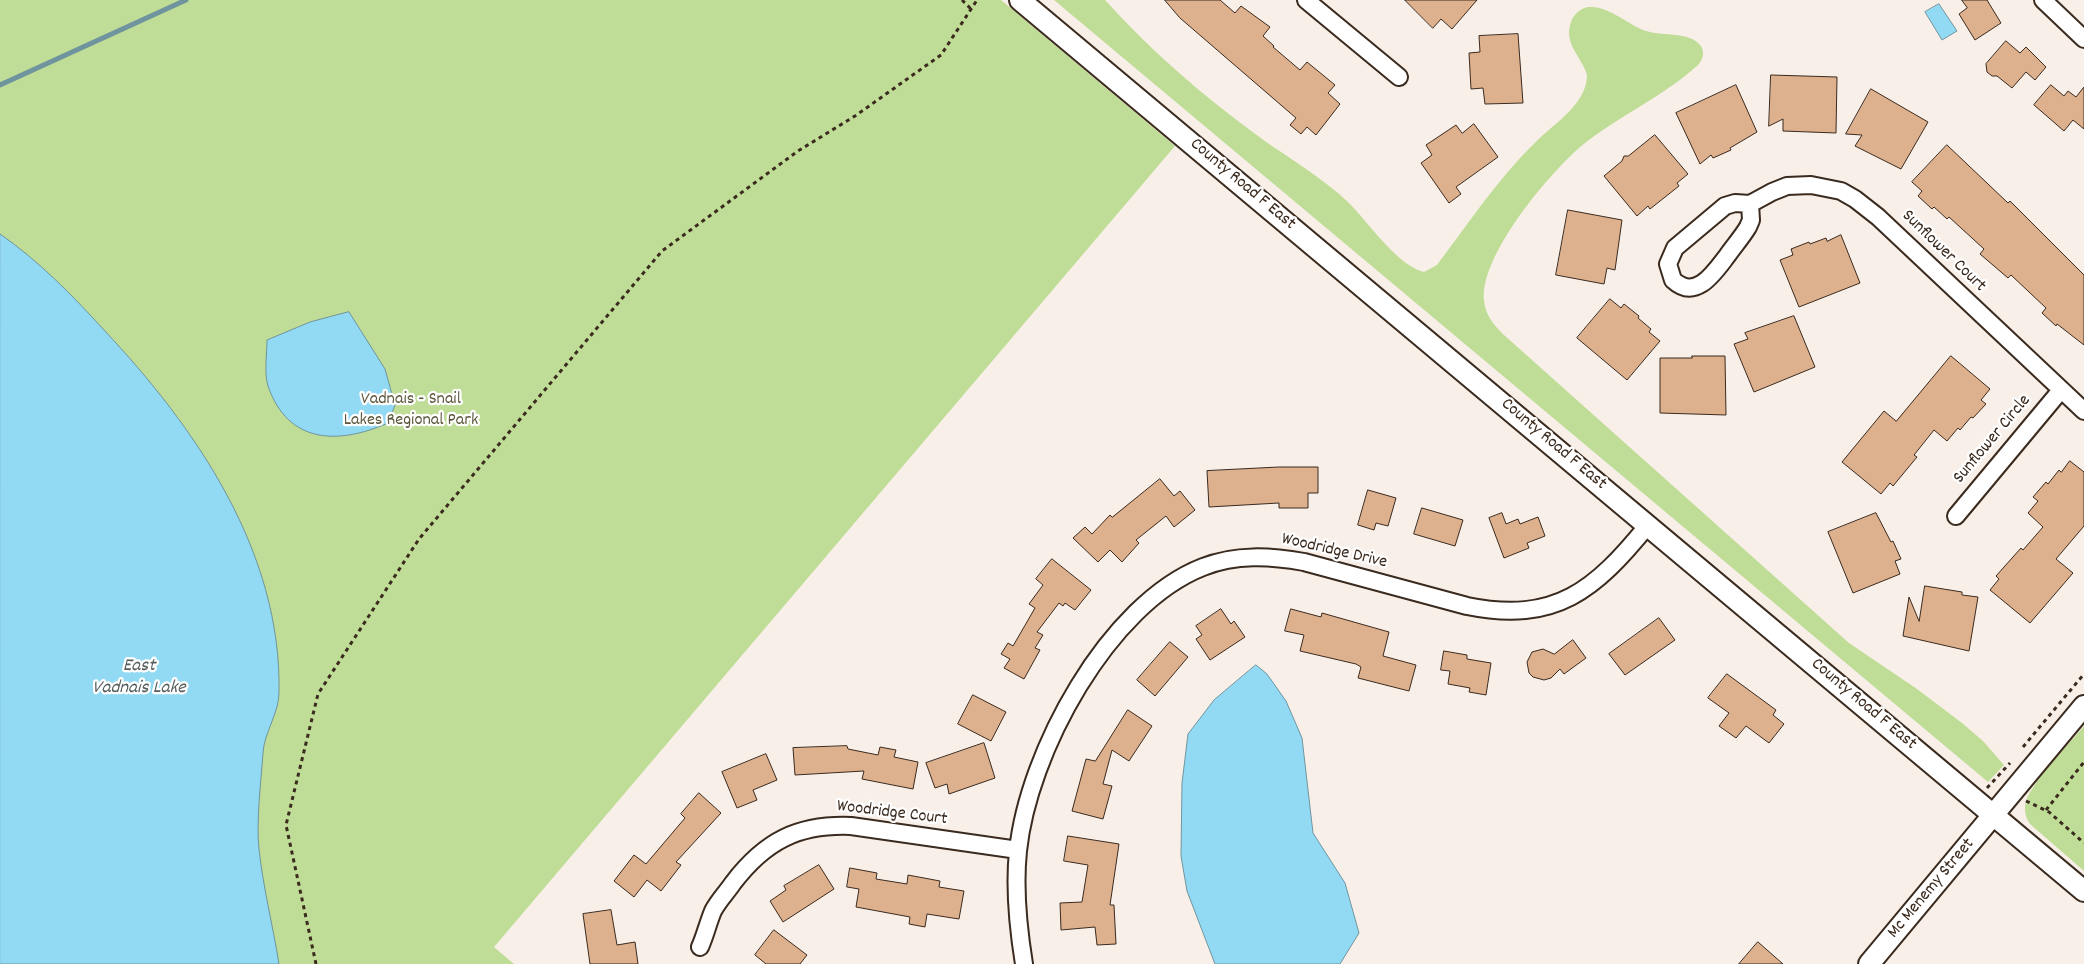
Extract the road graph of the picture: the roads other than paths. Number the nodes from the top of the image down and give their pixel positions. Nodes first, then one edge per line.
1 (1020, 0) edge
2 (1306, 0) edge
3 (2042, 0) edge
4 (2084, 39) edge
5 (1399, 77) dead end
6 (1750, 204) junction
7 (2061, 390) junction
8 (2084, 411) edge
9 (1956, 516) dead end
10 (1648, 524) junction
11 (2084, 706) edge
12 (1994, 814) junction
13 (1018, 850) junction
14 (2084, 891) edge
15 (700, 948) dead end
16 (1024, 964) edge
17 (1869, 964) edge

1 - 10 street, County Road F East
2 - 5 street
3 - 4 street
6 - 6 street, Sunflower Court
6 - 7 street, Sunflower Court
7 - 8 street, Sunflower Court
7 - 9 street, Sunflower Circle
10 - 12 street, County Road F East
10 - 13 street, Woodridge Drive
11 - 12 street, Mc Menemy Street
12 - 14 street, County Road F East
12 - 17 street, Mc Menemy Street
13 - 15 street, Woodridge Court
13 - 16 street, Woodridge Drive

